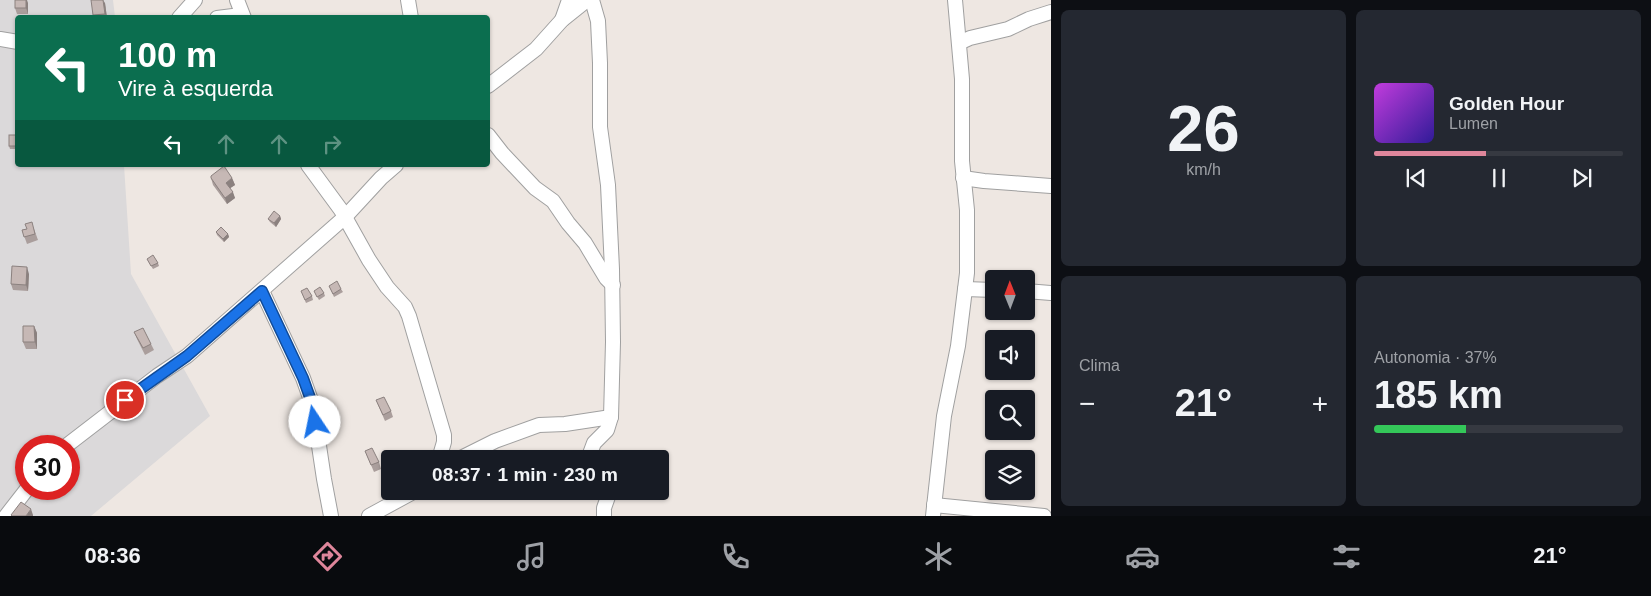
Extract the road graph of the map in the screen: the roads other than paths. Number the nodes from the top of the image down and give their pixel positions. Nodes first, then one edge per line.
1 (195, 0) edge
2 (237, 0) edge
3 (408, 0) edge
4 (568, 0) edge
5 (588, 0) edge
6 (592, 0) edge
7 (956, 0) edge
8 (1051, 12) edge
9 (182, 15) edge
10 (243, 15) edge
11 (411, 15) edge
12 (562, 20) junction
13 (0, 39) edge
14 (15, 42) edge
15 (959, 43) junction
16 (490, 84) edge
17 (490, 138) edge
18 (309, 167) edge
19 (394, 167) edge
20 (964, 178) junction
21 (1051, 186) edge
22 (345, 217) junction
23 (613, 285) junction
24 (965, 289) junction
25 (985, 290) edge
26 (262, 291) junction
27 (1035, 292) edge
28 (1051, 293) edge
29 (611, 417) junction
30 (80, 435) edge
31 (442, 450) edge
32 (478, 450) edge
33 (591, 450) edge
34 (18, 500) edge
35 (398, 500) edge
36 (607, 500) edge
37 (934, 510) edge
38 (6, 516) edge
39 (331, 516) edge
40 (369, 516) edge
41 (604, 516) edge
42 (1044, 516) edge

1 - 9 street
2 - 10 street
3 - 11 street
4 - 12 street
5 - 12 street
6 - 23 street
7 - 15 street
8 - 15 street
12 - 16 street
13 - 14 street
15 - 20 street
17 - 23 street
18 - 22 street
19 - 22 street
20 - 21 street
20 - 24 street
22 - 26 street
22 - 31 street
23 - 29 street
24 - 25 street
24 - 37 street
26 - 30 street
26 - 39 street
27 - 28 street
29 - 32 street
29 - 33 street
34 - 38 street
35 - 40 street
36 - 41 street
37 - 42 street

